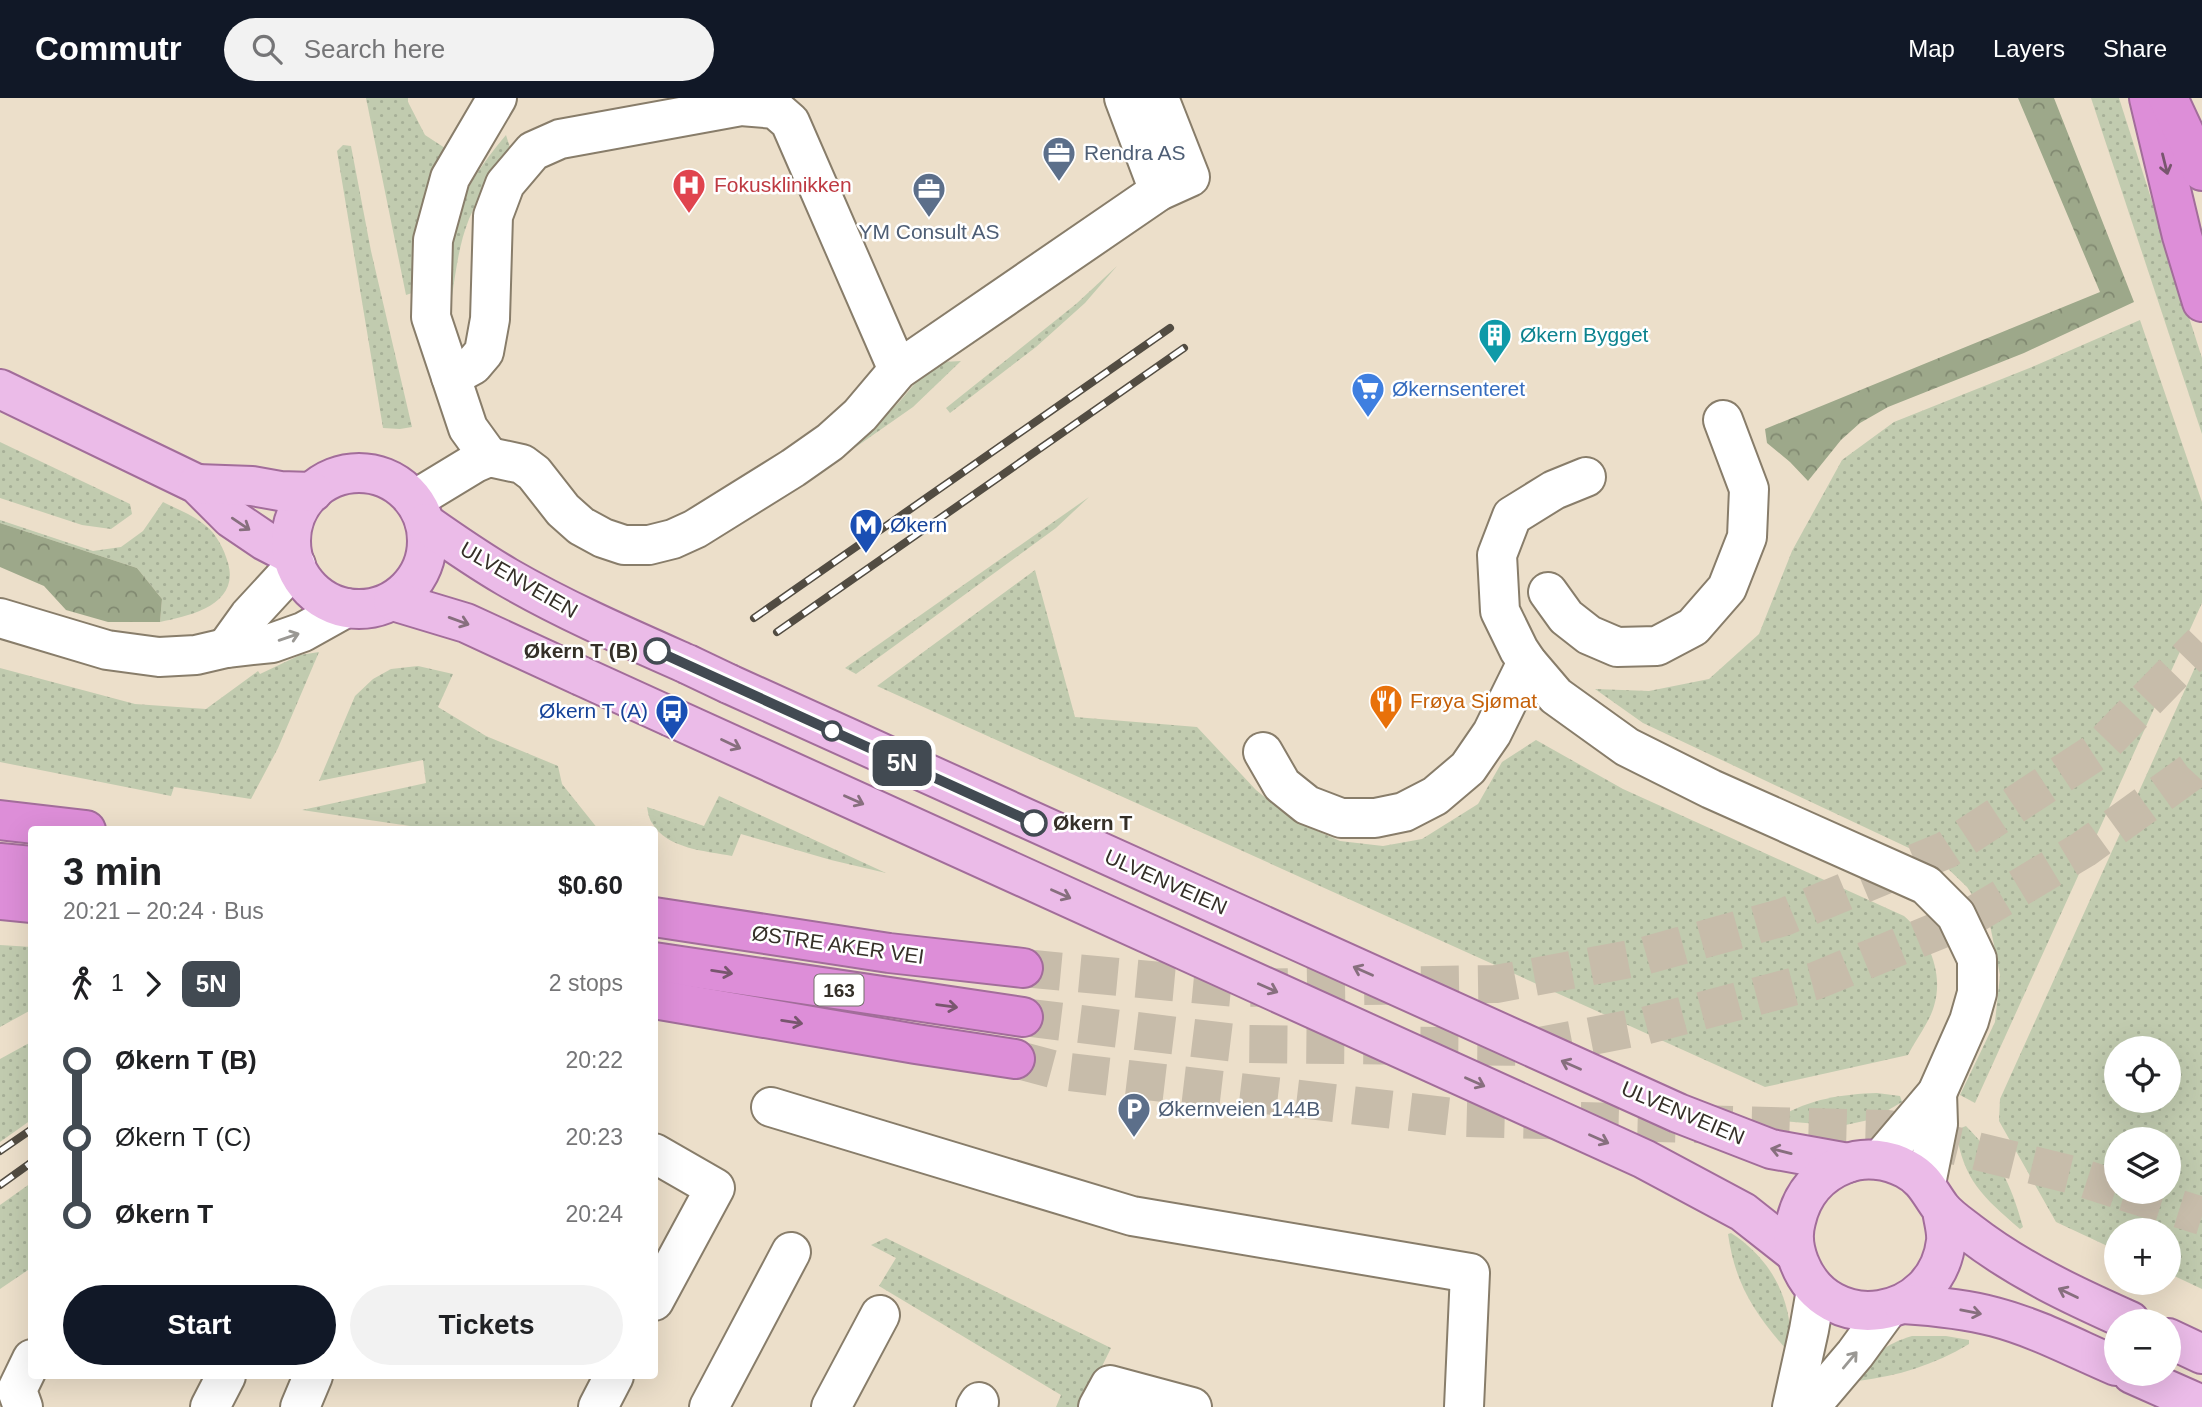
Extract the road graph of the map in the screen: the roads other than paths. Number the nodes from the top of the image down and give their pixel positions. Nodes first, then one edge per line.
1 (497, 98) edge
2 (1124, 98) edge
3 (1159, 98) edge
4 (2149, 98) edge
5 (2168, 98) edge
6 (2202, 171) edge
7 (1159, 191) junction
8 (2202, 302) edge
9 (898, 370) junction
10 (451, 377) junction
11 (0, 389) edge
12 (1723, 420) dead end
13 (489, 457) junction
14 (1586, 477) dead end
15 (197, 484) junction
16 (313, 492) junction
17 (419, 512) junction
18 (294, 560) junction
19 (1548, 592) dead end
20 (393, 601) junction
21 (346, 608) junction
22 (0, 618) edge
23 (226, 648) junction
24 (1527, 662) junction
25 (1263, 752) dead end
26 (0, 795) edge
27 (0, 820) edge
28 (58, 826) edge
29 (72, 826) edge
30 (0, 863) edge
31 (28, 866) edge
32 (658, 918) edge
33 (658, 963) edge
34 (1023, 968) tunnel mouth
35 (658, 1000) edge
36 (1023, 1017) tunnel mouth
37 (1015, 1059) tunnel mouth
38 (1937, 1093) junction
39 (771, 1107) dead end
40 (658, 1155) edge
41 (1864, 1161) junction
42 (1934, 1197) junction
43 (791, 1252) dead end
44 (1795, 1253) junction
45 (1815, 1290) junction
46 (658, 1294) edge
47 (1895, 1307) junction
48 (2105, 1309) edge
49 (880, 1315) dead end
50 (2181, 1344) edge
51 (2202, 1354) edge
52 (2104, 1361) edge
53 (28, 1367) edge
54 (224, 1379) edge
55 (312, 1379) edge
56 (612, 1379) edge
57 (2159, 1386) edge
58 (2202, 1405) edge
59 (23, 1407) edge
60 (210, 1407) edge
61 (300, 1407) edge
62 (598, 1407) edge
63 (709, 1407) edge
64 (831, 1407) edge
65 (1098, 1407) edge
66 (1192, 1407) edge
67 (1464, 1407) edge
68 (1792, 1407) edge
69 (1810, 1407) edge

1 - 10 street
2 - 7 street
3 - 7 street
4 -> 8 highway
5 - 6 highway
7 - 9 street
9 - 10 street
9 - 13 street
10 - 13 street
11 - 15 main road
12 - 19 street
13 - 17 street
14 - 24 street
15 - 16 main road
15 -> 18 main road
16 - 17 main road, ULVENVEIEN
16 - 18 main road
17 - 20 main road, ULVENVEIEN
41 -> 17 main road, ULVENVEIEN, bridge
18 - 21 main road
18 - 23 street
20 - 21 main road
20 -> 44 main road, bridge
23 -> 21 street
22 - 23 street
24 - 25 street
24 - 38 street
26 - 29 highway
27 - 28 highway
30 - 31 highway
32 - 34 highway, ØSTRE AKER VEI / 163
33 -> 36 highway, ØSTRE AKER VEI / 163
35 -> 37 highway, 163
38 - 41 street
38 - 42 street
39 - 67 street
40 - 46 street
41 - 42 main road, ULVENVEIEN
41 - 44 main road
42 - 47 main road
48 -> 42 main road, ULVENVEIEN
43 - 63 street
44 - 45 main road
45 - 47 main road
45 - 68 street
47 -> 52 main road
69 -> 47 street
49 - 64 street
50 - 51 main road
53 - 59 street
54 - 60 street
55 - 61 street
56 - 62 street
57 - 58 main road
65 - 66 street

